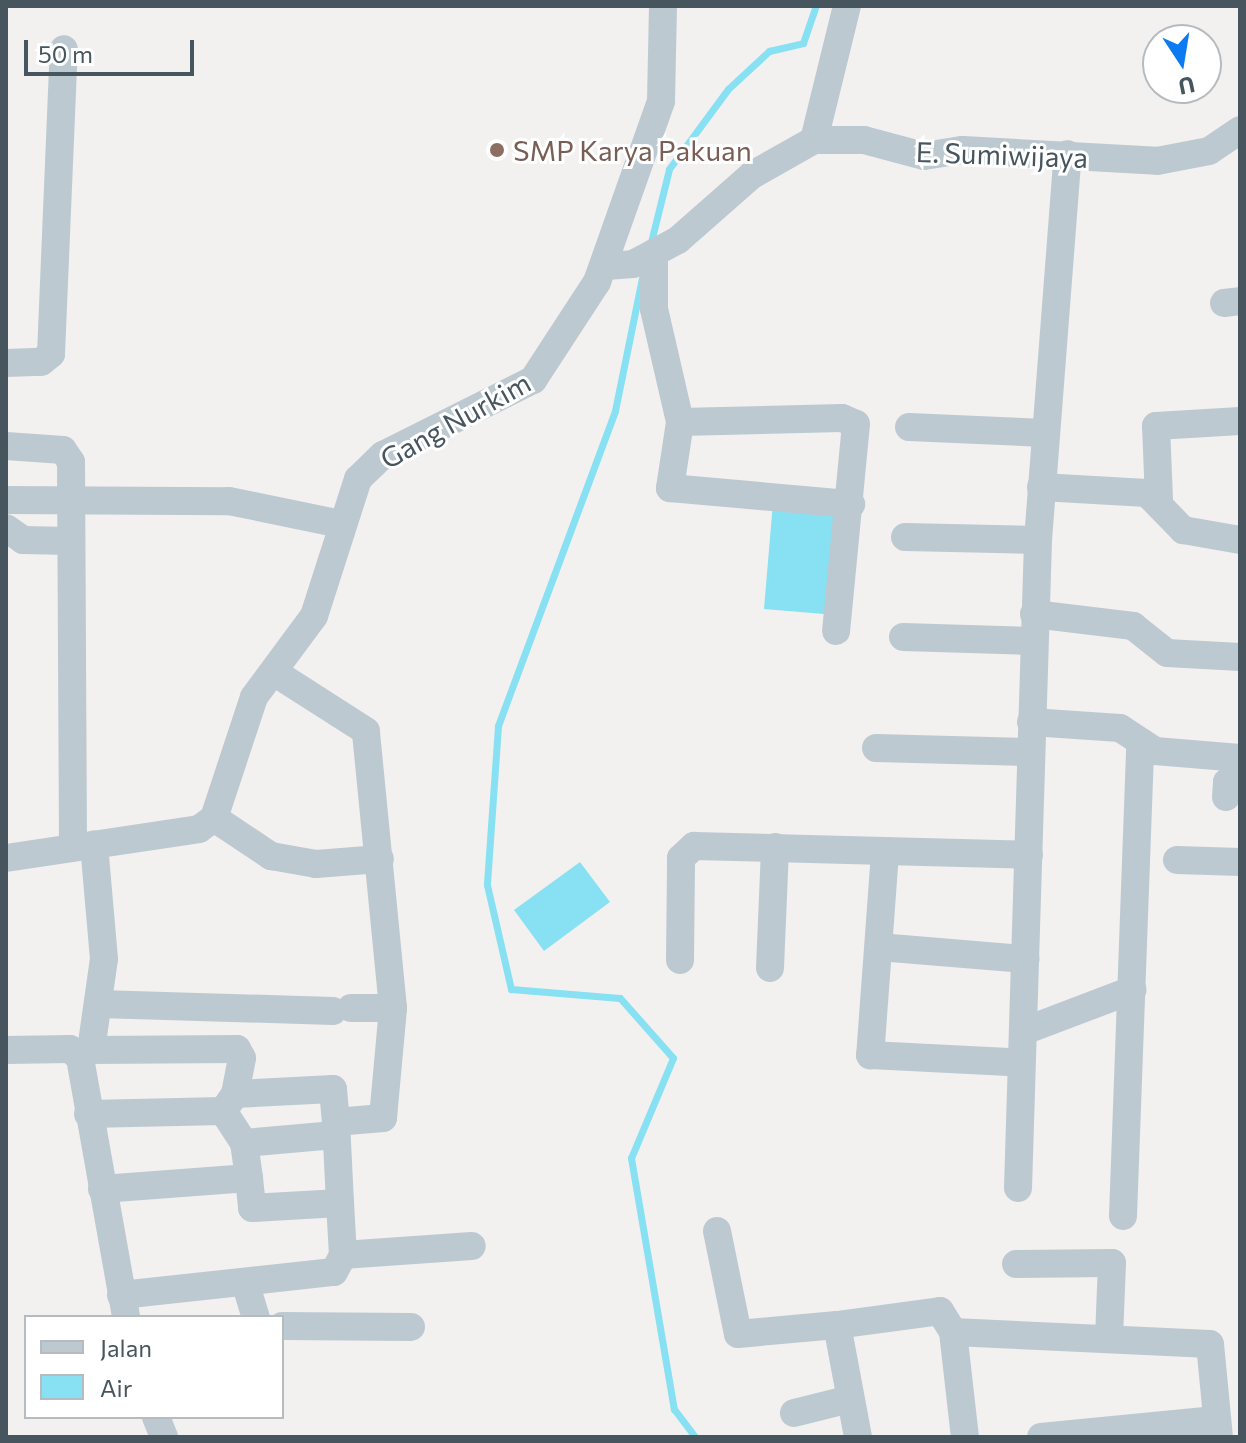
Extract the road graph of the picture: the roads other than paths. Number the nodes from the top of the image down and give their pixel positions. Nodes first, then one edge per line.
1 (663, 6) edge
2 (847, 6) edge
3 (64, 49) dead end
4 (1240, 130) edge
5 (814, 140) junction
6 (1068, 154) junction
7 (636, 259) junction
8 (6, 363) edge
9 (1240, 421) edge
10 (680, 422) junction
11 (909, 427) dead end
12 (1045, 433) junction
13 (6, 446) edge
14 (1041, 487) junction
15 (6, 500) edge
16 (1159, 500) junction
17 (69, 504) junction
18 (851, 504) junction
19 (341, 524) junction
20 (6, 528) edge
21 (905, 537) dead end
22 (1038, 540) junction
23 (1240, 540) edge
24 (70, 541) junction
25 (1034, 627) junction
26 (836, 631) dead end
27 (903, 637) dead end
28 (1240, 657) edge
29 (277, 674) junction
30 (1031, 722) junction
31 (1140, 742) junction
32 (876, 748) dead end
33 (1030, 752) junction
34 (1240, 758) edge
35 (214, 818) junction
36 (84, 845) junction
37 (775, 847) junction
38 (885, 853) junction
39 (1029, 855) junction
40 (6, 858) edge
41 (380, 859) junction
42 (1177, 860) dead end
43 (1240, 862) edge
44 (879, 947) junction
45 (1026, 959) junction
46 (680, 960) dead end
47 (770, 968) dead end
48 (1132, 990) junction
49 (99, 1004) junction
50 (393, 1008) junction
51 (1024, 1031) junction
52 (6, 1050) edge
53 (85, 1054) junction
54 (1009, 1062) dead end
55 (229, 1102) junction
56 (88, 1114) junction
57 (336, 1129) junction
58 (244, 1143) junction
59 (249, 1178) junction
60 (1018, 1188) dead end
61 (102, 1189) junction
62 (340, 1203) junction
63 (1123, 1216) dead end
64 (717, 1231) dead end
65 (472, 1246) dead end
66 (343, 1255) junction
67 (1016, 1264) dead end
68 (245, 1282) junction
69 (123, 1306) edge
70 (255, 1315) edge
71 (837, 1325) junction
72 (284, 1326) edge
73 (411, 1327) dead end
74 (953, 1332) junction
75 (1109, 1338) junction
76 (850, 1399) junction
77 (794, 1413) dead end
78 (1217, 1429) edge
79 (858, 1437) edge
80 (965, 1437) edge
81 (1041, 1437) edge

1 - 7 street
2 - 5 street
3 - 8 street
4 - 6 street, E. Sumiwijaya
5 - 6 street, E. Sumiwijaya
5 - 7 street, E. Sumiwijaya
6 - 12 street
7 - 10 street
7 - 19 street, Gang Nurkim
9 - 16 street
10 - 18 street
10 - 18 street
11 - 12 street
12 - 14 street
13 - 17 street
14 - 16 street
14 - 22 street
15 - 17 street
16 - 23 street
17 - 19 street
17 - 24 street
18 - 26 street
19 - 29 street, Gang Nurkim
20 - 24 street
21 - 22 street
22 - 25 street
24 - 36 street
25 - 27 street
25 - 28 street
25 - 30 street
29 - 35 street, Gang Nurkim
29 - 41 street
30 - 31 street
30 - 33 street
31 - 34 street
31 - 48 street
32 - 33 street
33 - 39 street
35 - 36 street
35 - 41 street
36 - 40 street
36 - 49 street
37 - 38 street
37 - 46 street
37 - 47 street
38 - 39 street
38 - 44 street
39 - 45 street
41 - 50 street
42 - 43 street
44 - 45 street
44 - 54 street
45 - 51 street
48 - 51 street
48 - 63 street
49 - 50 street
49 - 53 street
50 - 57 street
51 - 60 street
52 - 53 street
53 - 55 street
53 - 56 street
55 - 56 street
55 - 57 street
55 - 58 street
56 - 61 street
57 - 58 street
57 - 62 street
58 - 59 street
59 - 61 street
59 - 62 street
61 - 69 street
62 - 66 street
64 - 71 street
65 - 66 street
66 - 68 street
67 - 75 street
68 - 69 street
68 - 70 street
71 - 74 street
71 - 76 street
72 - 73 street
74 - 75 street
74 - 80 street
75 - 78 street
76 - 77 street
76 - 79 street
78 - 81 street

